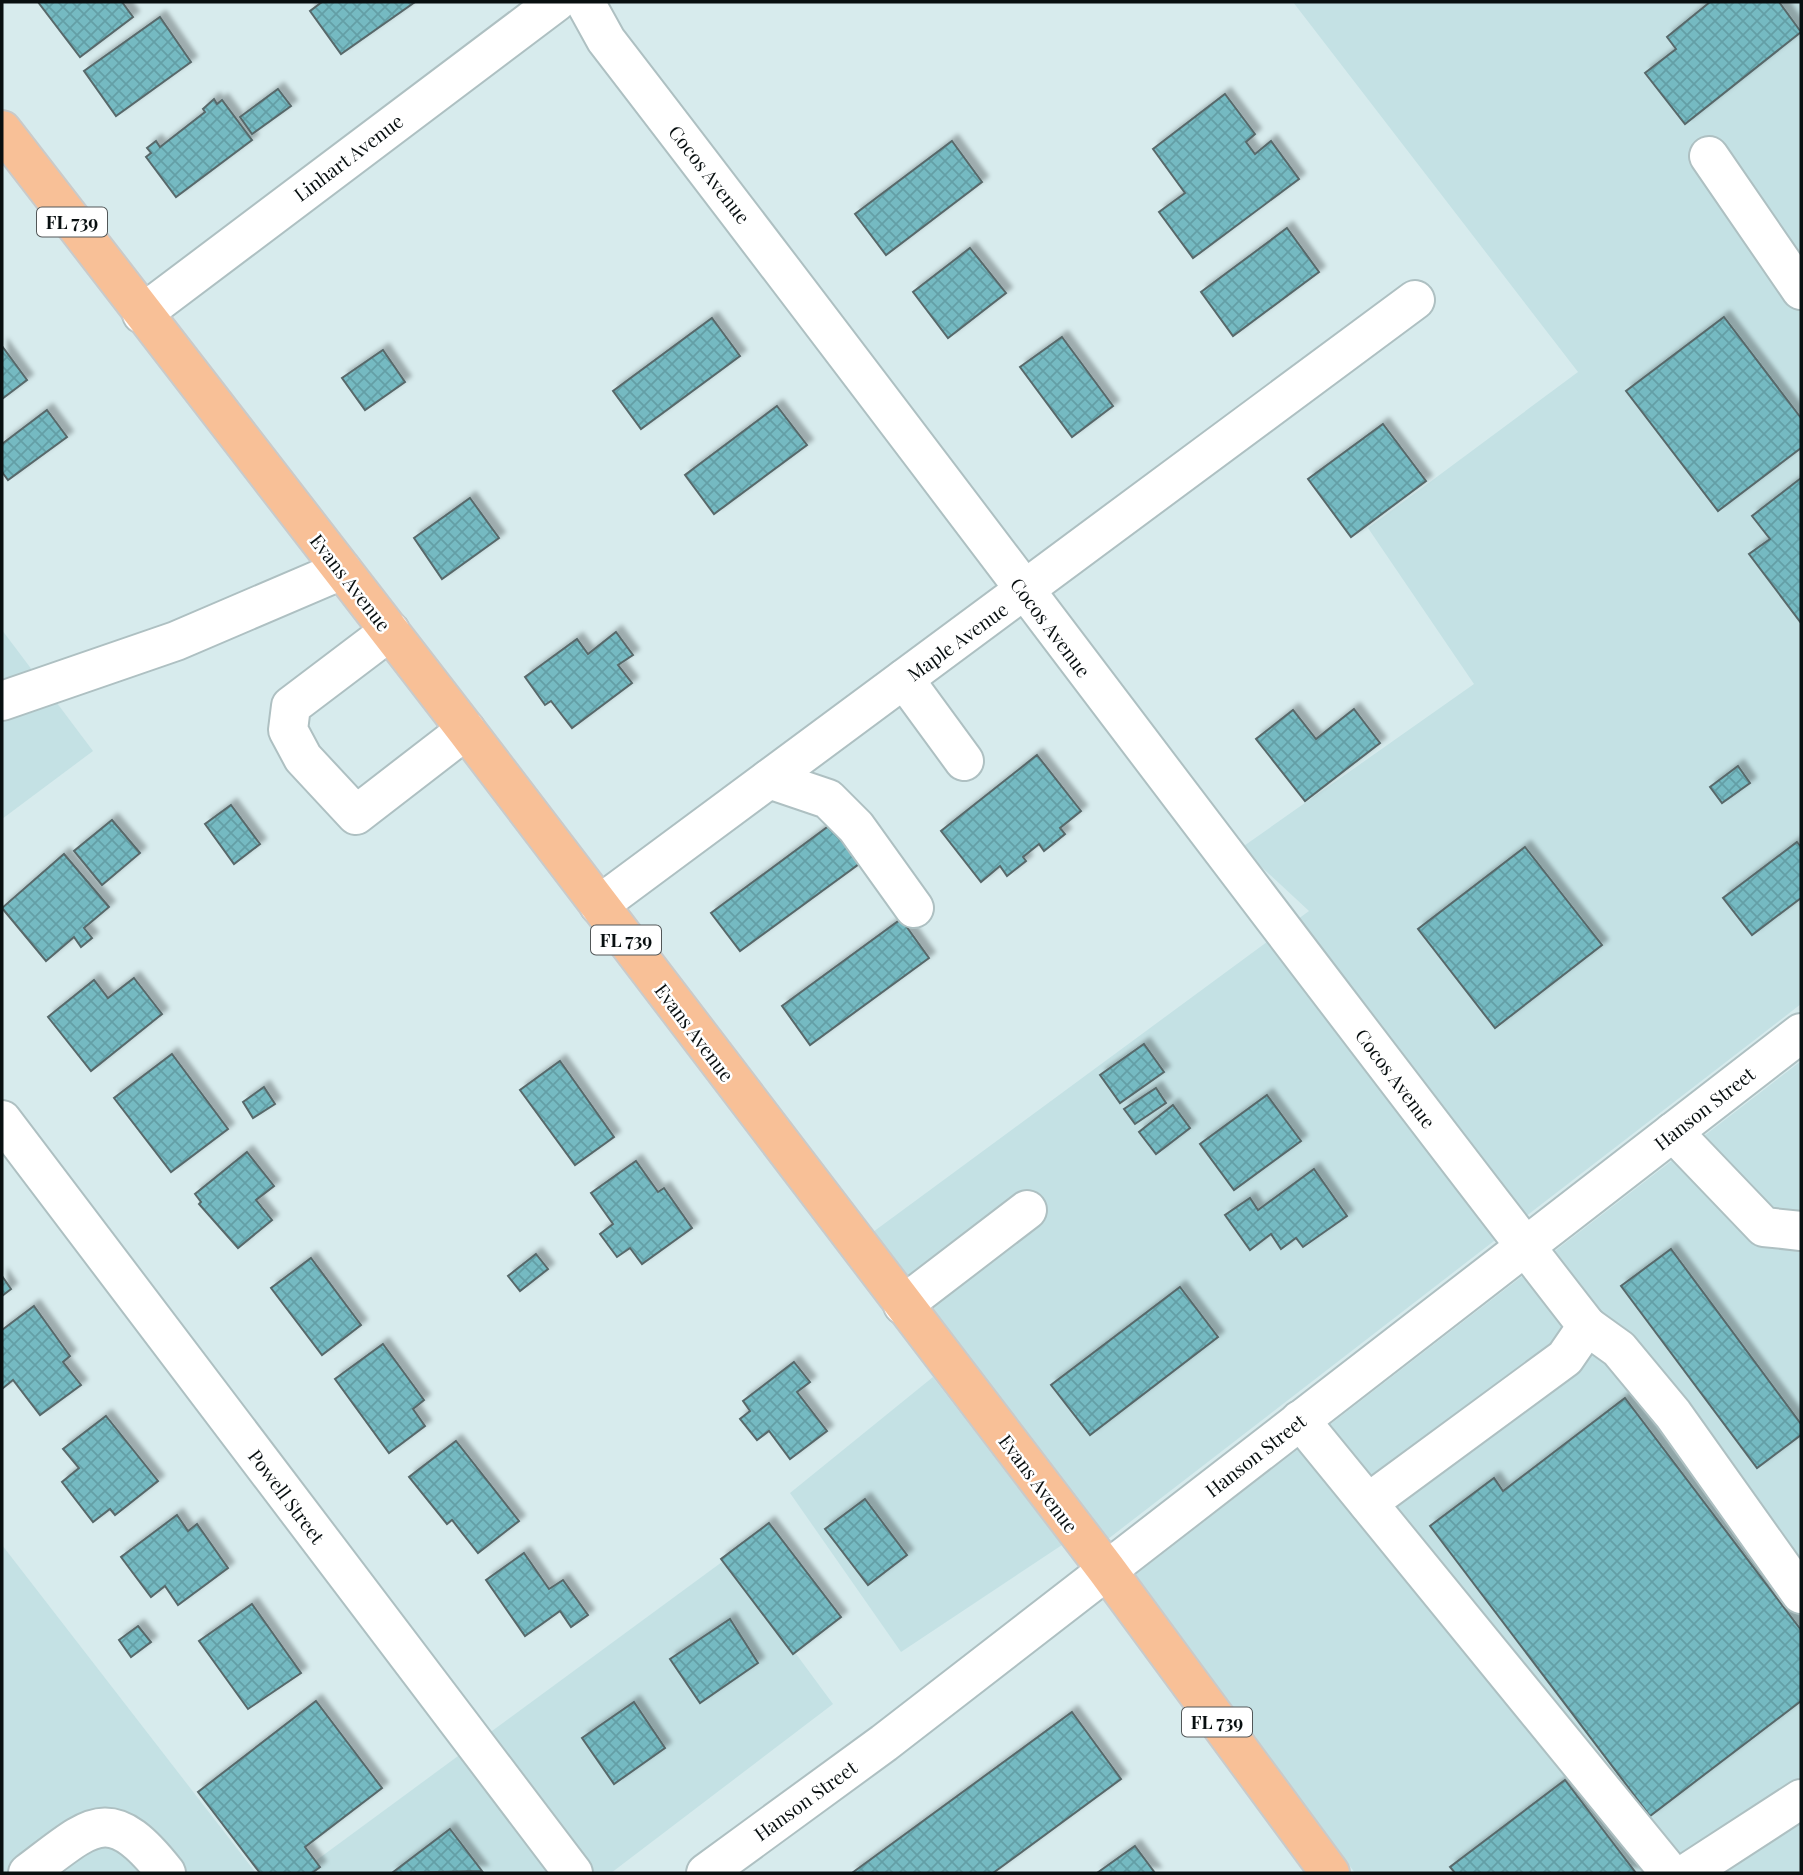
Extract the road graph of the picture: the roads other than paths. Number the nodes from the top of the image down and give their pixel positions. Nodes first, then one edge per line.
1 (556, 2) edge
2 (585, 2) edge
3 (2, 130) edge
4 (1709, 156) dead end
5 (1801, 290) edge
6 (1415, 300) dead end
7 (142, 314) junction
8 (342, 570) junction
9 (1024, 592) junction
10 (390, 631) junction
11 (904, 679) junction
12 (2, 701) edge
13 (466, 730) junction
14 (964, 761) dead end
15 (769, 779) junction
16 (599, 905) junction
17 (914, 908) dead end
18 (1801, 1033) edge
19 (2, 1120) edge
20 (1674, 1132) junction
21 (1027, 1210) dead end
22 (1801, 1231) edge
23 (1525, 1248) junction
24 (904, 1305) junction
25 (1587, 1326) junction
26 (1300, 1420) junction
27 (1368, 1503) junction
28 (1105, 1569) junction
29 (1801, 1594) edge
30 (1801, 1799) edge
31 (28, 1873) edge
32 (166, 1873) edge
33 (573, 1873) edge
34 (706, 1873) edge
35 (1330, 1873) edge
36 (1670, 1873) edge
37 (1687, 1873) edge

1 - 7 street, Linhart Avenue
2 - 9 street, Cocos Avenue
3 - 7 main road, Evans Avenue / FL 739
4 - 5 street
6 - 9 street, Maple Avenue
7 - 8 main road, Evans Avenue / FL 739
8 - 10 main road, Evans Avenue / FL 739
8 - 12 street
9 - 11 street, Maple Avenue
9 - 23 street, Cocos Avenue
10 - 13 main road, Evans Avenue / FL 739
10 - 13 street
11 - 14 street
11 - 15 street, Maple Avenue
13 - 16 main road, Evans Avenue / FL 739
15 - 16 street, Maple Avenue
15 - 17 street
16 - 24 main road, Evans Avenue / FL 739
18 - 20 street, Hanson Street
19 - 33 street, Powell Street
20 - 22 street
20 - 23 street, Hanson Street
21 - 24 street
23 - 25 street, Cocos Avenue
23 - 26 street, Hanson Street
24 - 28 main road, Evans Avenue / FL 739
25 - 27 street
25 - 29 street, Cocos Avenue
26 - 27 street
26 - 28 street, Hanson Street
27 - 36 street
28 - 34 street, Hanson Street
28 - 35 main road, Evans Avenue / FL 739
30 - 37 street
31 - 32 street

